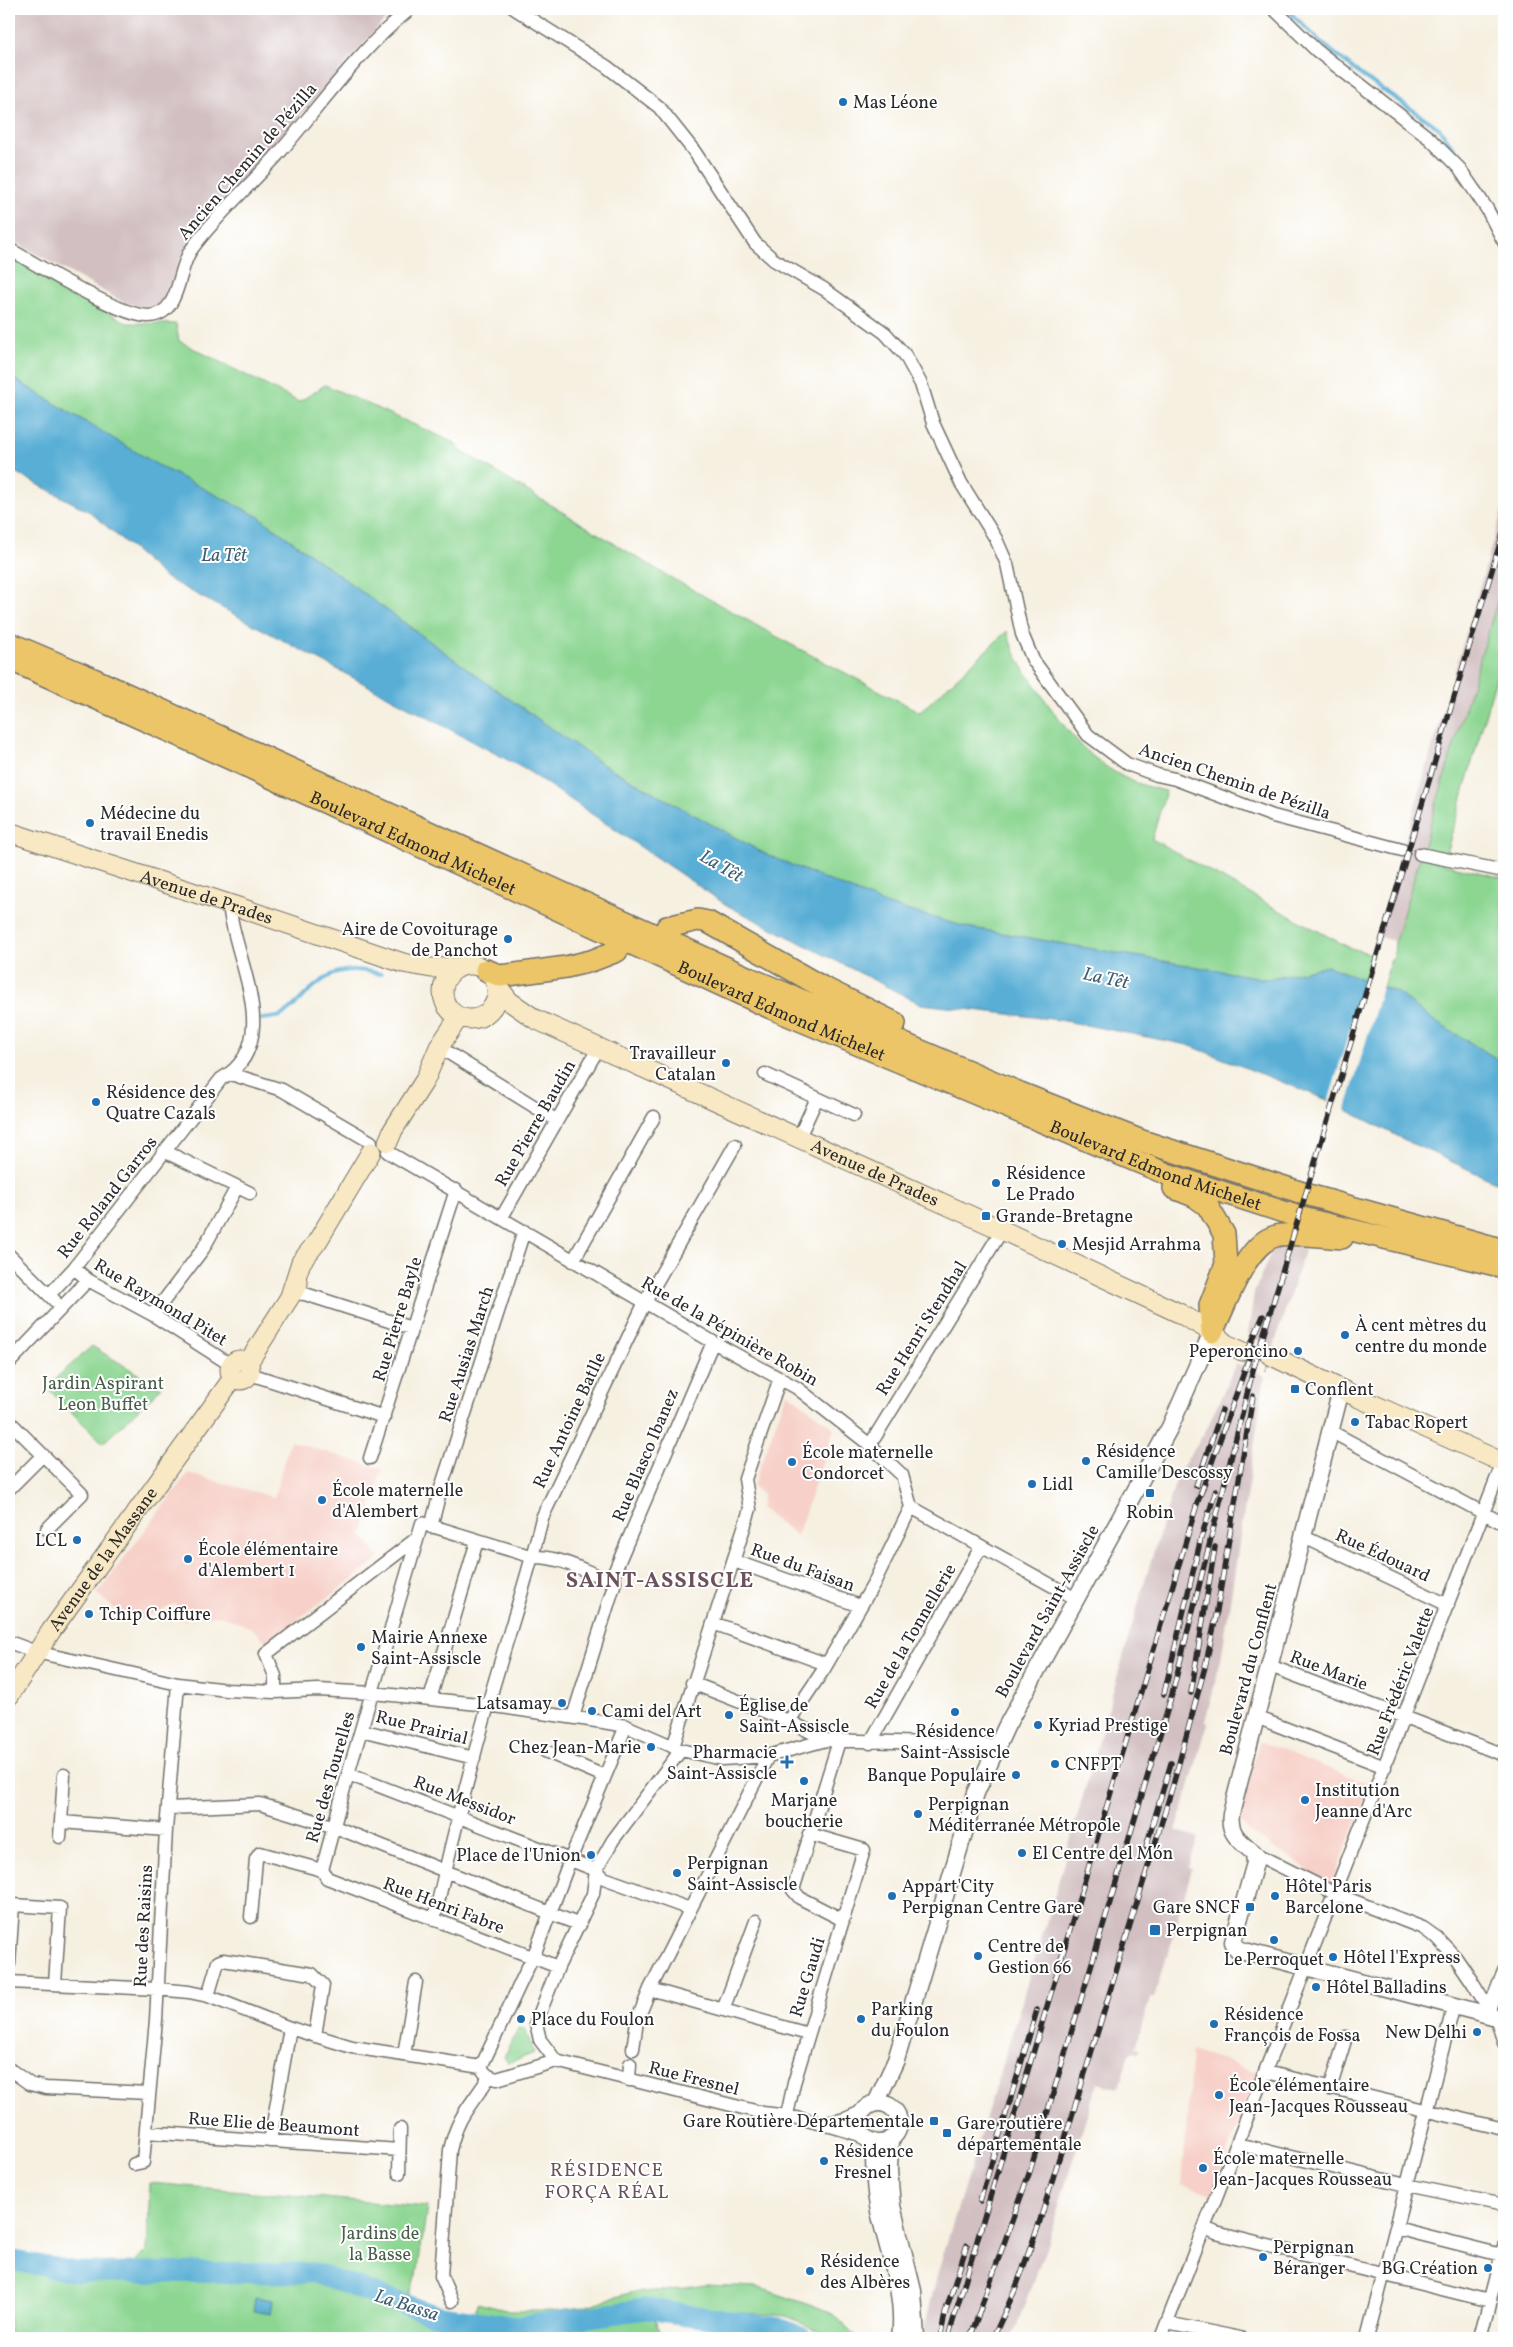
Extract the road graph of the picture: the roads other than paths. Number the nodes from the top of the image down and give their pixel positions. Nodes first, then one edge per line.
1 (410, 9) edge
2 (515, 9) edge
3 (1274, 9) edge
4 (1504, 242) edge
5 (9, 249) edge
6 (9, 637) edge
7 (9, 643) edge
8 (9, 659) edge
9 (9, 664) edge
10 (85, 684) junction
11 (9, 832) edge
12 (1402, 850) dead end
13 (1420, 854) dead end
14 (1504, 871) edge
15 (229, 904) junction
16 (667, 927) dead end
17 (616, 951) dead end
18 (403, 963) junction
19 (459, 967) junction
20 (491, 977) junction
21 (443, 990) junction
22 (771, 1008) junction
23 (870, 1012) junction
24 (487, 1013) junction
25 (459, 1017) junction
26 (535, 1019) junction
27 (851, 1020) junction
28 (439, 1047) junction
29 (599, 1047) junction
30 (231, 1074) junction
31 (766, 1074) dead end
32 (817, 1098) junction
33 (854, 1115) dead end
34 (654, 1118) dead end
35 (556, 1120) junction
36 (799, 1137) junction
37 (735, 1145) dead end
38 (380, 1147) junction
39 (164, 1151) junction
40 (1273, 1182) junction
41 (236, 1187) junction
42 (456, 1190) junction
43 (250, 1193) dead end
44 (502, 1217) junction
45 (1002, 1230) junction
46 (524, 1232) junction
47 (1400, 1242) junction
48 (1504, 1250) edge
49 (9, 1255) edge
50 (573, 1261) junction
51 (1504, 1267) edge
52 (74, 1268) junction
53 (88, 1280) junction
54 (291, 1293) junction
55 (49, 1296) junction
56 (645, 1302) junction
57 (63, 1308) junction
58 (153, 1315) junction
59 (411, 1328) junction
60 (1212, 1332) junction
61 (712, 1342) junction
62 (1244, 1347) tunnel mouth
63 (1270, 1360) tunnel mouth
64 (9, 1363) edge
65 (241, 1370) junction
66 (780, 1378) junction
67 (1340, 1393) junction
68 (384, 1417) junction
69 (9, 1422) edge
70 (1330, 1431) junction
71 (870, 1445) junction
72 (43, 1454) junction
73 (370, 1458) dead end
74 (1504, 1462) edge
75 (9, 1489) edge
76 (911, 1507) junction
77 (1484, 1512) junction
78 (1504, 1524) edge
79 (431, 1526) junction
80 (47, 1529) dead end
81 (1304, 1537) junction
82 (416, 1539) junction
83 (478, 1541) junction
84 (981, 1547) junction
85 (533, 1557) junction
86 (734, 1561) junction
87 (615, 1582) junction
88 (1076, 1599) junction
89 (1448, 1605) junction
90 (860, 1606) junction
91 (712, 1623) junction
92 (9, 1642) edge
93 (36, 1652) junction
94 (826, 1664) junction
95 (1270, 1666) junction
96 (692, 1683) junction
97 (178, 1684) junction
98 (275, 1692) junction
99 (373, 1693) junction
100 (9, 1696) edge
101 (430, 1699) junction
102 (488, 1705) junction
103 (573, 1717) junction
104 (1256, 1717) junction
105 (1402, 1718) junction
106 (789, 1720) junction
107 (626, 1726) junction
108 (361, 1730) junction
109 (832, 1740) junction
110 (870, 1742) junction
111 (997, 1745) junction
112 (677, 1748) junction
113 (545, 1751) dead end
114 (1504, 1755) edge
115 (768, 1756) junction
116 (474, 1758) junction
117 (1385, 1767) junction
118 (348, 1774) junction
119 (64, 1775) dead end
120 (604, 1776) junction
121 (170, 1808) junction
122 (459, 1816) junction
123 (61, 1822) junction
124 (335, 1827) junction
125 (166, 1830) junction
126 (809, 1834) junction
127 (60, 1837) dead end
128 (1254, 1853) junction
129 (570, 1860) junction
130 (322, 1870) junction
131 (445, 1870) junction
132 (596, 1870) junction
133 (1336, 1894) junction
134 (690, 1909) junction
135 (549, 1913) junction
136 (251, 1917) dead end
137 (434, 1920) junction
138 (843, 1920) junction
139 (756, 1921) dead end
140 (580, 1924) junction
141 (533, 1957) junction
142 (9, 1964) edge
143 (558, 1967) junction
144 (1306, 1967) junction
145 (1504, 1971) edge
146 (9, 1982) edge
147 (416, 1982) dead end
148 (55, 1984) junction
149 (650, 1988) junction
150 (157, 1989) junction
151 (208, 1996) junction
152 (1454, 2006) junction
153 (723, 2010) junction
154 (1495, 2015) edge
155 (290, 2028) junction
156 (808, 2034) junction
157 (315, 2036) junction
158 (1346, 2037) dead end
159 (1504, 2043) edge
160 (633, 2049) dead end
161 (404, 2055) junction
162 (556, 2060) junction
163 (630, 2064) dead end
164 (481, 2067) junction
165 (9, 2069) edge
166 (1266, 2072) junction
167 (489, 2077) junction
168 (629, 2080) junction
169 (1330, 2089) junction
170 (148, 2093) junction
171 (883, 2105) junction
172 (1425, 2110) junction
173 (861, 2112) junction
174 (787, 2115) junction
175 (824, 2124) junction
176 (400, 2129) dead end
177 (1504, 2129) edge
178 (146, 2132) junction
179 (868, 2139) junction
180 (890, 2140) junction
181 (270, 2141) junction
182 (1238, 2144) junction
183 (399, 2150) junction
184 (134, 2164) dead end
185 (398, 2173) dead end
186 (1406, 2185) junction
187 (1504, 2205) edge
188 (1205, 2228) junction
189 (1396, 2228) junction
190 (1503, 2250) edge
191 (1384, 2275) junction
192 (452, 2301) dead end
193 (1490, 2301) junction
194 (1167, 2323) junction
195 (900, 2338) edge
196 (916, 2338) edge
197 (1161, 2338) edge
198 (1240, 2338) edge
199 (1367, 2338) edge
200 (1480, 2338) edge

1 - 5 street, Ancien Chemin de Pézilla
2 - 12 street, Ancien Chemin de Pézilla
3 - 4 street
6 - 10 highway
7 - 10 highway
8 - 10 highway
9 - 10 highway
10 - 22 highway, Boulevard Edmond Michelet
10 - 27 highway, Boulevard Edmond Michelet
11 - 15 main road, Avenue de Prades
13 - 14 street
15 - 18 main road, Avenue de Prades
15 - 30 street, Rue Roland Garros
16 - 23 highway
17 - 20 highway
18 - 19 main road, Avenue de Prades
18 - 21 main road, Avenue de Prades
19 - 20 main road
19 - 21 main road
20 - 24 main road
20 - 26 main road, Avenue de Prades
21 - 25 main road
22 - 47 highway, Boulevard Edmond Michelet
22 - 60 highway
23 - 27 highway
23 - 40 highway
24 - 25 main road
24 - 26 main road, Avenue de Prades
25 - 28 main road, Avenue de la Massane
26 - 29 main road, Avenue de Prades
27 - 40 highway, Boulevard Edmond Michelet
28 - 35 street
28 - 38 main road, Avenue de la Massane
29 - 35 street, Rue Pierre Baudin
29 - 36 main road, Avenue de Prades
30 - 38 street, Rue de la Pépinière Robin
30 - 39 street, Rue Roland Garros
31 - 32 street
32 - 33 street
32 - 36 street
34 - 50 street
35 - 44 street, Rue Pierre Baudin
36 - 45 main road, Avenue de Prades
37 - 56 street, Rue Antoine Batlle
38 - 42 street, Rue de la Pépinière Robin
38 - 54 main road, Avenue de la Massane
39 - 41 street
39 - 52 street, Rue Roland Garros
40 - 48 highway, Boulevard Edmond Michelet
41 - 43 street
41 - 58 street
42 - 44 street, Rue de la Pépinière Robin
42 - 59 street, Rue Pierre Bayle
44 - 46 street, Rue de la Pépinière Robin
45 - 60 main road, Avenue de Prades
45 - 71 street, Rue Henri Stendhal
46 - 50 street, Rue de la Pépinière Robin
46 - 79 street, Rue Ausias March
47 - 51 highway, Boulevard Edmond Michelet
47 - 60 highway
49 - 55 street
50 - 56 street, Rue de la Pépinière Robin
52 - 53 street, Rue Raymond Pitet
52 - 55 street, Rue Roland Garros
53 - 57 street, Rue Roland Garros
53 - 58 street, Rue Raymond Pitet
54 - 59 street
54 - 65 main road, Avenue de la Massane
55 - 57 street
56 - 61 street, Rue de la Pépinière Robin
56 - 85 street, Rue Antoine Batlle
57 - 64 street, Rue Roland Garros
58 - 65 street, Rue Raymond Pitet
59 - 68 street, Rue Pierre Bayle
60 - 62 main road, Avenue de Prades
60 - 88 street, Boulevard Saint-Assiscle
61 - 66 street, Rue de la Pépinière Robin
61 - 87 street, Rue Blasco Ibanez
63 - 67 main road
65 - 68 street, Rue Raymond Pitet
65 - 93 main road, Avenue de la Massane
66 - 71 street, Rue de la Pépinière Robin
66 - 86 street
67 - 70 street, Boulevard du Conflent
67 - 74 main road
68 - 73 street, Rue Pierre Bayle
69 - 72 street
70 - 77 street
70 - 81 street, Boulevard du Conflent
71 - 76 street, Rue de la Pépinière Robin
72 - 75 street
72 - 80 street
74 - 77 street, Rue Frédéric Valette
76 - 84 street
76 - 90 street
77 - 78 street
77 - 89 street, Rue Frédéric Valette
79 - 82 street
79 - 83 street
81 - 89 street, Rue Édouard
81 - 95 street, Boulevard du Conflent
82 - 98 street
82 - 99 street, Rue des Tourelles
83 - 85 street
83 - 101 street
84 - 88 street
84 - 110 street, Rue de la Tonnellerie
85 - 87 street
85 - 102 street, Rue Antoine Batlle
86 - 90 street, Rue du Faisan
86 - 91 street
87 - 103 street, Rue Blasco Ibanez
88 - 111 street, Boulevard Saint-Assiscle
89 - 105 street, Rue Frédéric Valette
90 - 94 street
91 - 94 street
91 - 96 street
92 - 93 street
93 - 97 street
93 - 100 main road, Avenue de la Massane
94 - 106 street
95 - 104 street, Boulevard du Conflent
95 - 105 street, Rue Marie
96 - 106 street
96 - 112 street
97 - 98 street
97 - 121 street, Rue des Raisins
98 - 99 street
99 - 101 street
99 - 108 street, Rue des Tourelles
101 - 102 street
102 - 103 street
102 - 116 street, Rue Antoine Batlle
103 - 107 street
104 - 117 street
104 - 128 street, Boulevard du Conflent
105 - 114 street, Rue Marie
105 - 117 street, Rue Frédéric Valette
106 - 109 street
107 - 112 street
107 - 120 street
108 - 116 street, Rue Prairial
108 - 118 street, Rue des Tourelles
109 - 110 street
109 - 115 street
109 - 126 street
110 - 111 street
111 - 171 street, Boulevard Saint-Assiscle
112 - 115 street
112 - 132 street
113 - 120 street
115 - 134 street
116 - 122 street, Rue Antoine Batlle
117 - 133 street, Rue Frédéric Valette
118 - 122 street, Rue Messidor
118 - 124 street, Rue des Tourelles
119 - 123 street
120 - 129 street
121 - 124 street
121 - 125 street, Rue des Raisins
122 - 129 street, Rue Messidor
122 - 131 street, Rue Antoine Batlle
123 - 125 street
123 - 127 street
124 - 130 street, Rue des Tourelles
124 - 131 street
125 - 150 street, Rue des Raisins
126 - 138 street
126 - 138 street, Rue Gaudi
128 - 133 street
128 - 144 street
129 - 132 street
129 - 135 street
130 - 136 street, Rue Henri Fabre
130 - 137 street, Rue Henri Fabre
131 - 135 street
131 - 137 street, Rue Antoine Batlle
132 - 134 street
132 - 140 street
133 - 144 street, Rue Frédéric Valette
133 - 154 street
134 - 149 street
135 - 140 street
135 - 141 street
137 - 141 street, Rue Henri Fabre
138 - 156 street, Rue Gaudi
139 - 153 street
140 - 143 street
141 - 143 street, Rue Henri Fabre
141 - 164 street
142 - 148 street
143 - 162 street
144 - 152 street
144 - 166 street, Rue Frédéric Valette
145 - 154 street
146 - 148 street
147 - 161 street
148 - 150 street
149 - 153 street
149 - 160 street
150 - 151 street
150 - 170 street, Rue des Raisins
151 - 155 street
151 - 157 street
152 - 154 street
152 - 172 street
153 - 156 street
154 - 159 street
155 - 157 street
155 - 181 street
156 - 174 street, Rue Gaudi
157 - 161 street
158 - 169 street
161 - 164 street
162 - 167 street
162 - 168 street, Rue Fresnel
163 - 168 street
164 - 167 street
165 - 170 street
166 - 169 street
166 - 182 street, Rue Frédéric Valette
167 - 192 street
168 - 174 street, Rue Fresnel
169 - 172 street
170 - 178 street, Rue des Raisins
171 - 173 street
171 - 180 street
172 - 177 street
172 - 186 street
173 - 175 street, Rue Fresnel
173 - 179 street
174 - 175 street, Rue Fresnel
175 - 179 street, Rue Fresnel
176 - 183 street
178 - 181 street, Rue Elie de Beaumont
178 - 184 street, Rue des Raisins
179 - 180 street
179 - 195 street
180 - 196 street
181 - 183 street, Rue Elie de Beaumont
182 - 186 street
182 - 188 street, Rue Frédéric Valette
183 - 185 street
186 - 187 street
186 - 189 street
188 - 191 street
188 - 194 street, Rue Frédéric Valette
189 - 190 street
189 - 191 street
190 - 193 street
191 - 193 street
191 - 199 street
193 - 200 street
194 - 197 street, Rue Frédéric Valette
194 - 198 street

